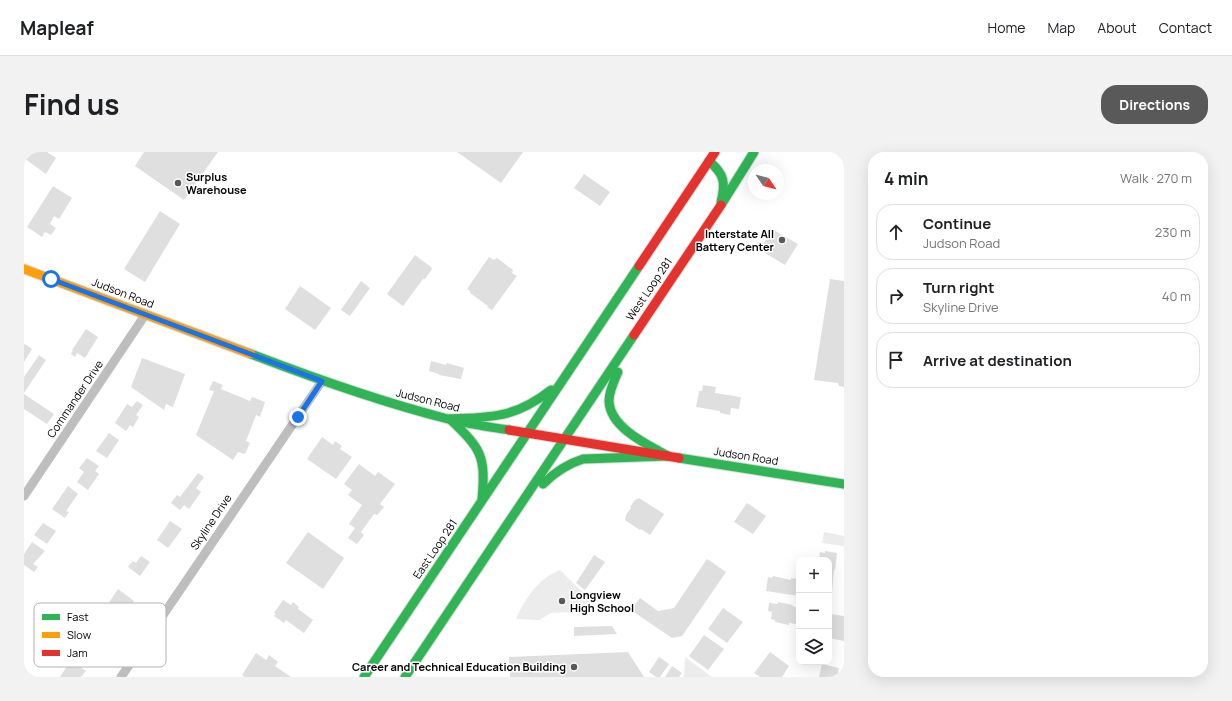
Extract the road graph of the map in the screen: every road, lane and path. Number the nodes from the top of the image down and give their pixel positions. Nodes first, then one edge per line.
1 (715, 152) edge
2 (754, 152) edge
3 (709, 161) junction
4 (719, 208) junction
5 (24, 269) edge
6 (145, 314) junction
7 (637, 330) junction
8 (563, 380) junction
9 (322, 381) junction
10 (450, 419) junction
11 (527, 434) junction
12 (564, 440) junction
13 (668, 456) junction
14 (844, 484) edge
15 (24, 496) edge
16 (482, 500) junction
17 (520, 506) junction
18 (166, 611) edge
19 (381, 651) junction
20 (128, 667) edge
21 (121, 677) edge
22 (364, 677) edge
23 (372, 677) edge
24 (405, 677) edge

1 - 3 main road, West Loop 281
2 - 4 main road, West Loop 281
3 - 4 main road
3 - 8 main road, West Loop 281
4 - 7 main road, West Loop 281
5 - 6 main road, Judson Road
6 - 9 main road, Judson Road
6 - 15 street, Commander Drive
7 - 12 main road, West Loop 281
7 - 13 main road
8 - 10 main road
8 - 11 main road, West Loop 281
9 - 10 main road, Judson Road
9 - 18 street, Skyline Drive
10 - 11 main road, Judson Road
10 - 16 main road
11 - 12 main road, Judson Road
11 - 16 main road, East Loop 281
12 - 13 main road, Judson Road
12 - 17 main road
13 - 14 main road, Judson Road
13 - 17 main road
16 - 19 main road, East Loop 281
17 - 24 main road
19 - 22 main road, East Loop 281
19 - 23 main road
20 - 21 street, Skyline Drive

